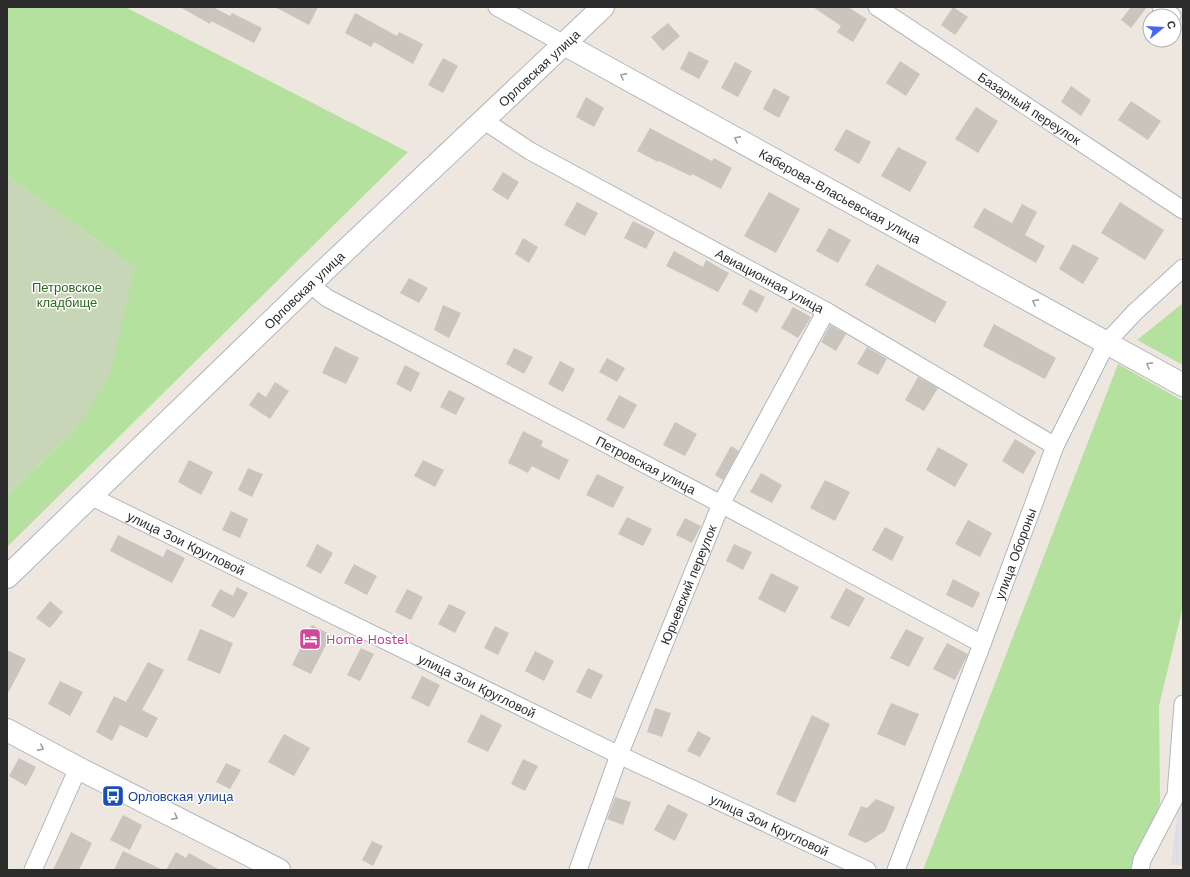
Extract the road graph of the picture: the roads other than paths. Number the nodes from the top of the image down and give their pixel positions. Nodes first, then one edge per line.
1 (497, 7) edge
2 (603, 7) edge
3 (877, 7) edge
4 (564, 44) junction
5 (483, 120) junction
6 (1183, 210) edge
7 (1183, 268) edge
8 (310, 284) junction
9 (826, 311) junction
10 (1108, 342) junction
11 (1183, 385) edge
12 (1055, 446) junction
13 (90, 496) junction
14 (721, 504) junction
15 (7, 577) edge
16 (982, 644) junction
17 (1183, 704) edge
18 (7, 730) edge
19 (619, 755) junction
20 (78, 768) junction
21 (33, 870) edge
22 (279, 870) edge
23 (578, 870) edge
24 (866, 870) edge
25 (896, 870) edge
26 (1140, 870) edge

1 - 4 street, Каберова-Власьевская улица
2 - 4 main road, Орловская улица
3 - 6 street, Базарный переулок
4 - 5 main road, Орловская улица
10 -> 4 main road, Каберова-Власьевская улица
5 - 8 main road, Орловская улица
5 - 9 street, Авиационная улица
7 - 10 street, улица Обороны
8 - 13 main road, Орловская улица
8 - 14 street, Петровская улица
9 - 12 street, Авиационная улица
9 - 14 street, Юрьевский переулок
11 -> 10 main road, Каберова-Власьевская улица
10 - 12 street, улица Обороны
12 - 16 street, улица Обороны
13 - 15 main road, Орловская улица
13 - 19 street, улица Зои Кругловой
14 - 16 street, Петровская улица
14 - 19 street, Юрьевский переулок
16 - 25 street, улица Обороны
17 - 26 street
18 -> 20 main road
19 - 23 street, Юрьевский переулок
19 - 24 street, улица Зои Кругловой
20 - 21 street
20 -> 22 main road

